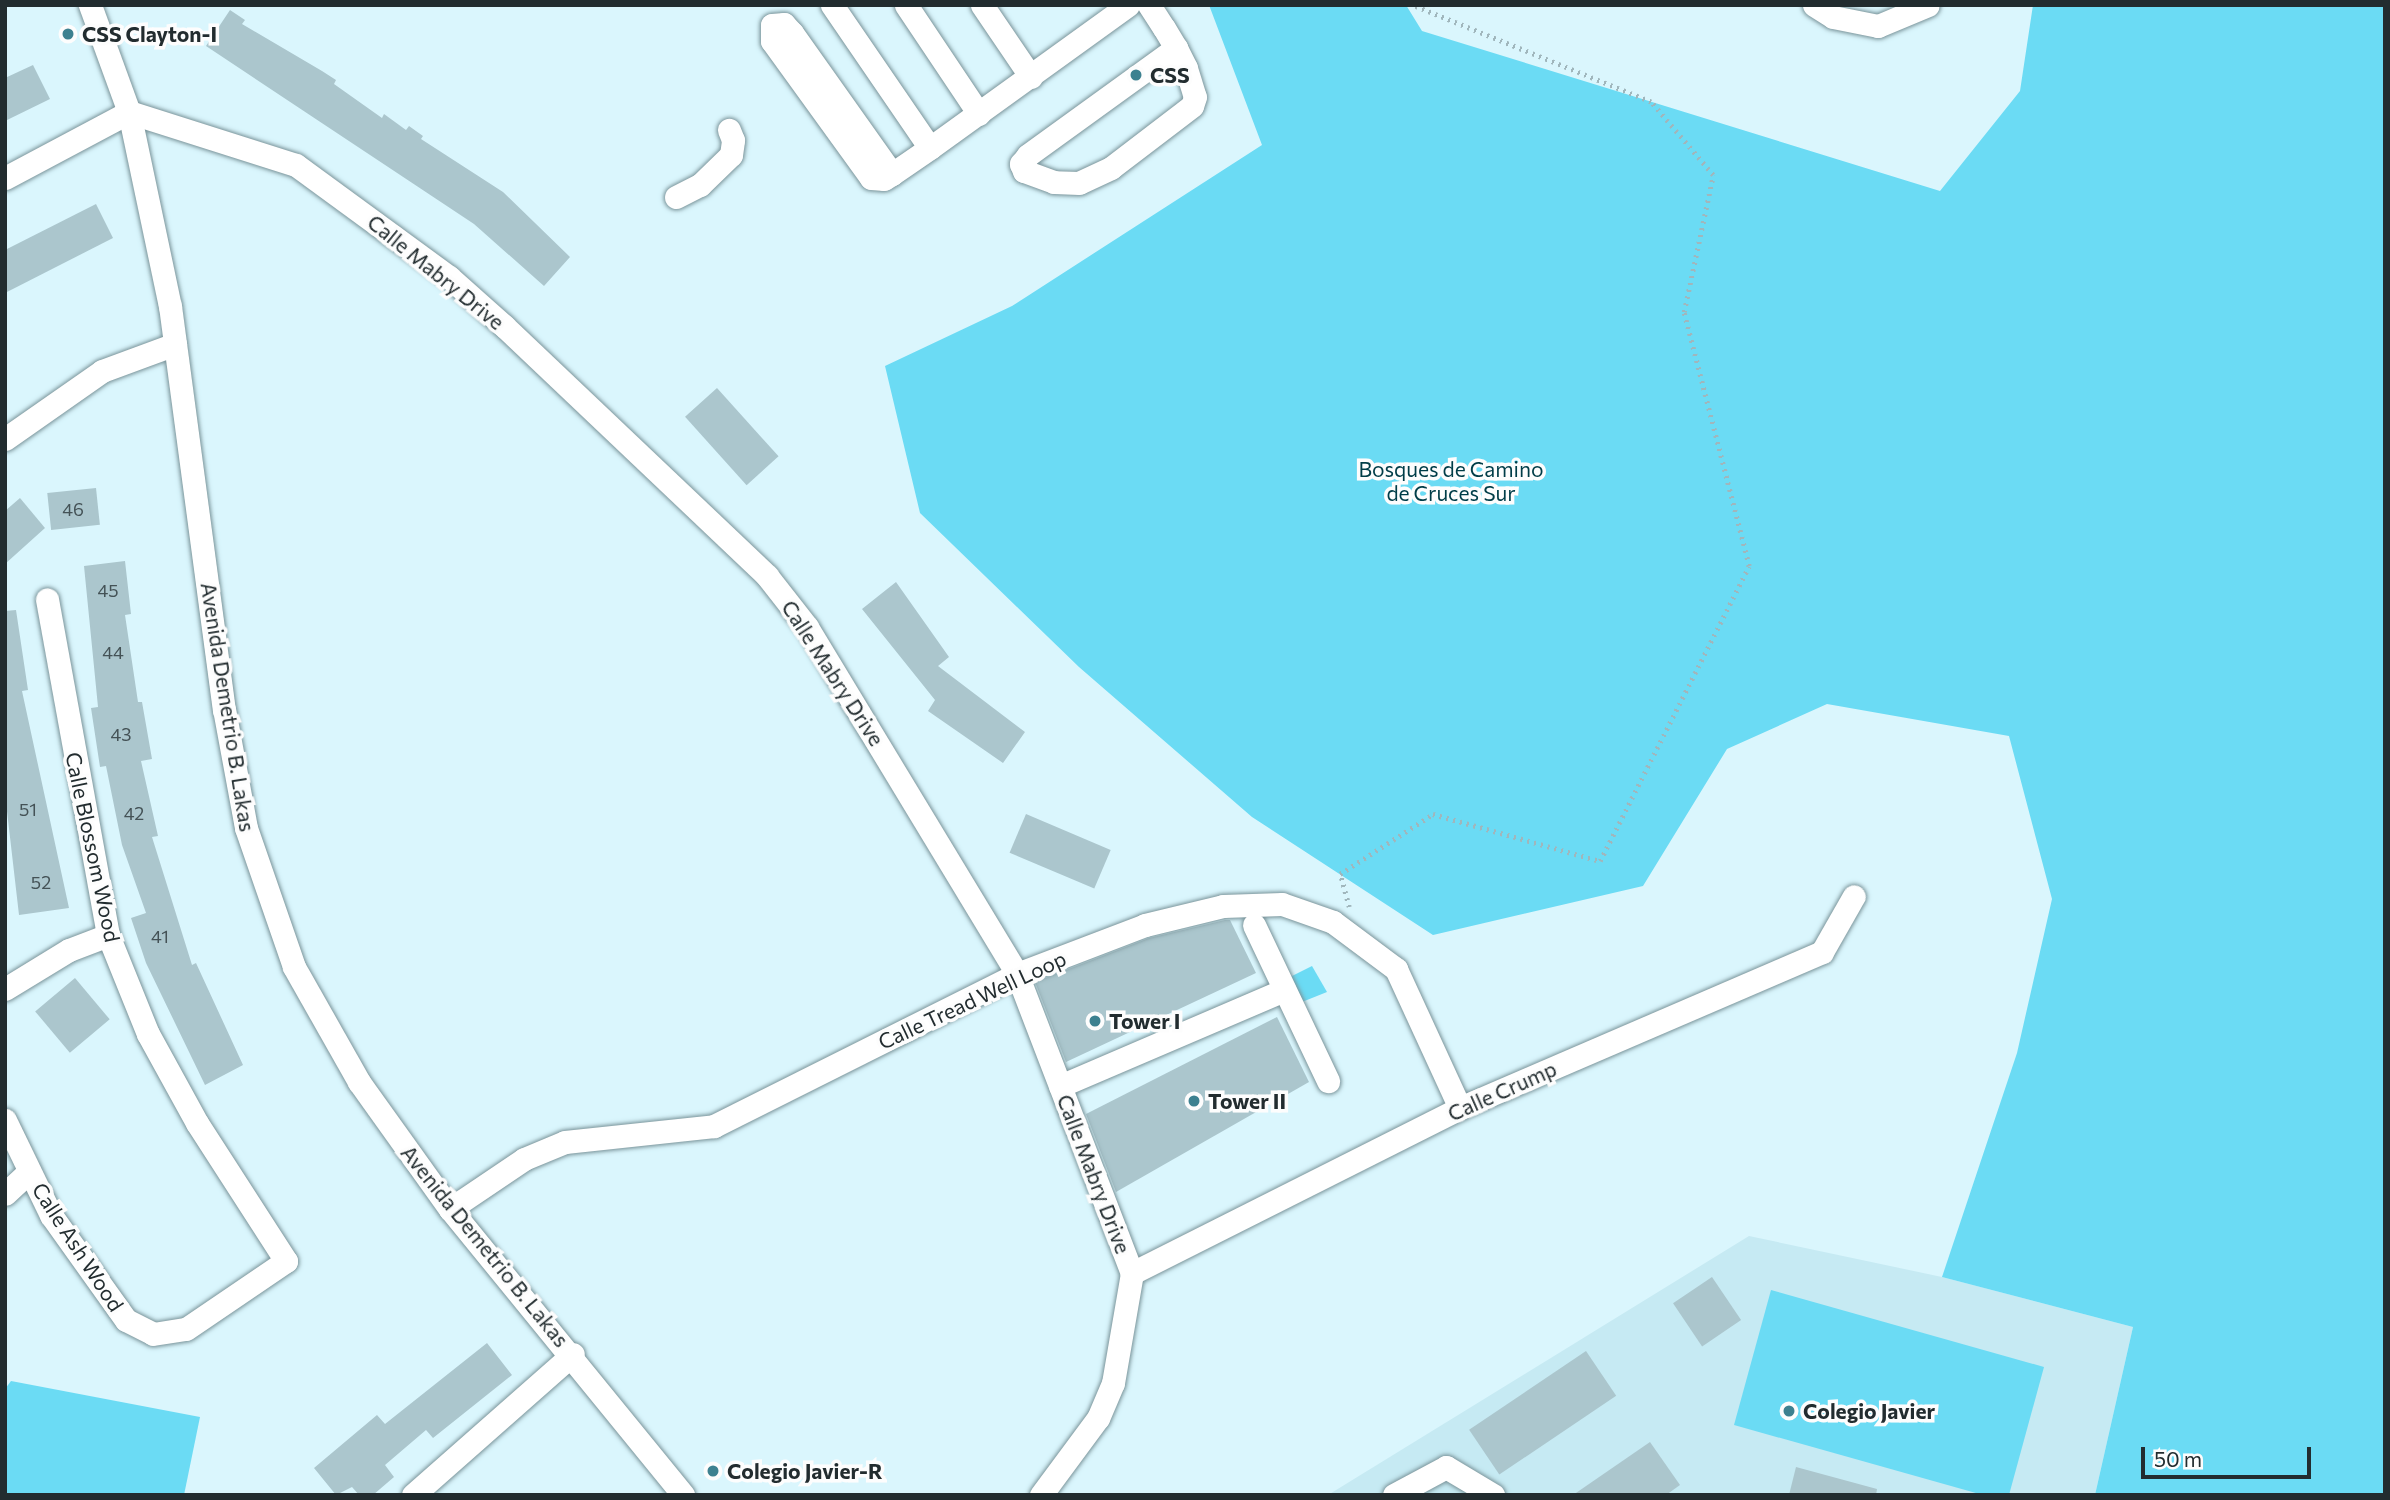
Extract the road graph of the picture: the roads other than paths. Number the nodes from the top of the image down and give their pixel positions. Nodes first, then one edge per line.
1 (90, 5) edge
2 (832, 5) edge
3 (906, 5) edge
4 (982, 5) edge
5 (1128, 5) edge
6 (1149, 5) edge
7 (1814, 5) edge
8 (1928, 5) edge
9 (1175, 48) junction
10 (1031, 77) junction
11 (129, 112) junction
12 (979, 114) junction
13 (729, 130) dead end
14 (930, 148) junction
15 (892, 174) junction
16 (5, 178) edge
17 (676, 197) dead end
18 (175, 344) junction
19 (5, 439) edge
20 (47, 599) dead end
21 (1854, 896) dead end
22 (1254, 925) dead end
23 (108, 935) junction
24 (1017, 974) junction
25 (5, 989) edge
26 (1284, 990) junction
27 (1328, 1081) dead end
28 (1060, 1086) junction
29 (1460, 1108) junction
30 (5, 1120) edge
31 (29, 1172) junction
32 (5, 1194) edge
33 (450, 1209) junction
34 (286, 1261) joint
35 (1132, 1273) junction
36 (573, 1354) junction
37 (413, 1495) edge
38 (683, 1495) edge
39 (1041, 1495) edge
40 (1394, 1495) edge
41 (1493, 1495) edge

1 - 11 street, Avenida Demetrio B. Lakas
2 - 14 street
3 - 12 street
4 - 10 street
5 - 10 street
6 - 9 street
7 - 8 street
9 - 9 street
10 - 12 street
11 - 16 street
11 - 18 street, Avenida Demetrio B. Lakas
11 - 24 street, Calle Mabry Drive
12 - 14 street
13 - 17 street
14 - 15 street
15 - 15 street
18 - 19 street
18 - 33 street, Avenida Demetrio B. Lakas
20 - 23 street, Calle Blossom Wood
21 - 29 street, Calle Crump
22 - 26 street
23 - 25 street
23 - 34 street, Calle Blossom Wood
24 - 28 street, Calle Mabry Drive
24 - 29 street, Calle Tread Well Loop
24 - 33 street, Calle Tread Well Loop
26 - 27 street
26 - 28 street
28 - 35 street, Calle Mabry Drive
29 - 35 street, Calle Crump
30 - 31 street, Calle Ash Wood
31 - 32 street
31 - 34 street, Calle Ash Wood
33 - 36 street, Avenida Demetrio B. Lakas
35 - 39 street, Calle Mabry Drive
36 - 37 street
36 - 38 street, Avenida Demetrio B. Lakas
40 - 41 street

